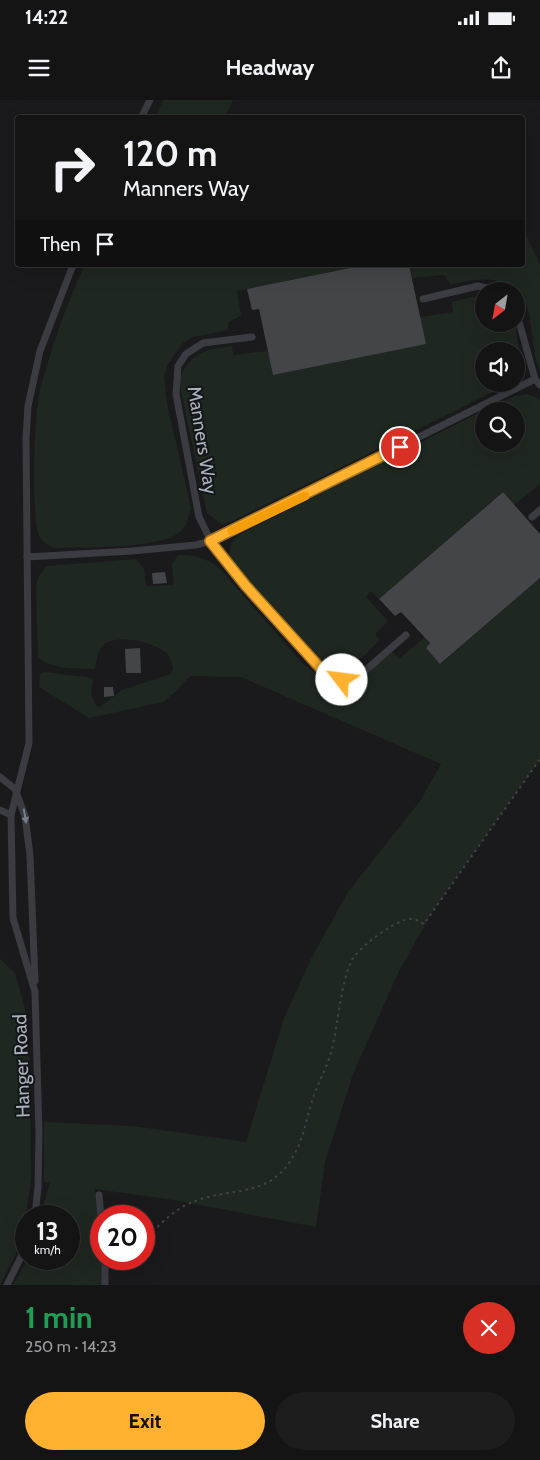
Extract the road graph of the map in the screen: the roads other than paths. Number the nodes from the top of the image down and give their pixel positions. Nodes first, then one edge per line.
1 (150, 100) edge
2 (142, 115) edge
3 (72, 267) edge
4 (475, 287) edge
5 (423, 299) dead end
6 (524, 332) edge
7 (252, 337) dead end
8 (535, 378) junction
9 (540, 385) edge
10 (540, 510) edge
11 (532, 517) dead end
12 (210, 541) junction
13 (27, 557) junction
14 (406, 635) dead end
15 (0, 777) edge
16 (17, 792) junction
17 (0, 810) edge
18 (11, 815) junction
19 (35, 992) junction
20 (100, 1195) dead end
21 (36, 1205) edge
22 (100, 1205) edge
23 (15, 1270) edge
24 (105, 1270) edge
25 (8, 1285) edge
26 (105, 1285) edge

1 - 2 lane
3 - 13 lane, Hanger Road
4 - 5 lane
6 - 8 lane
7 - 12 lane, Manners Way
8 - 9 lane
8 - 12 lane
10 - 11 lane
12 - 13 lane
12 - 14 lane, Manners Way
13 - 16 lane, Hanger Road
15 - 16 lane
16 - 18 lane, Hanger Road
16 -> 19 lane
17 - 18 lane
18 - 19 lane, Hanger Road
19 - 21 lane, Hanger Road
20 - 22 lane
23 - 25 lane
24 - 26 lane

